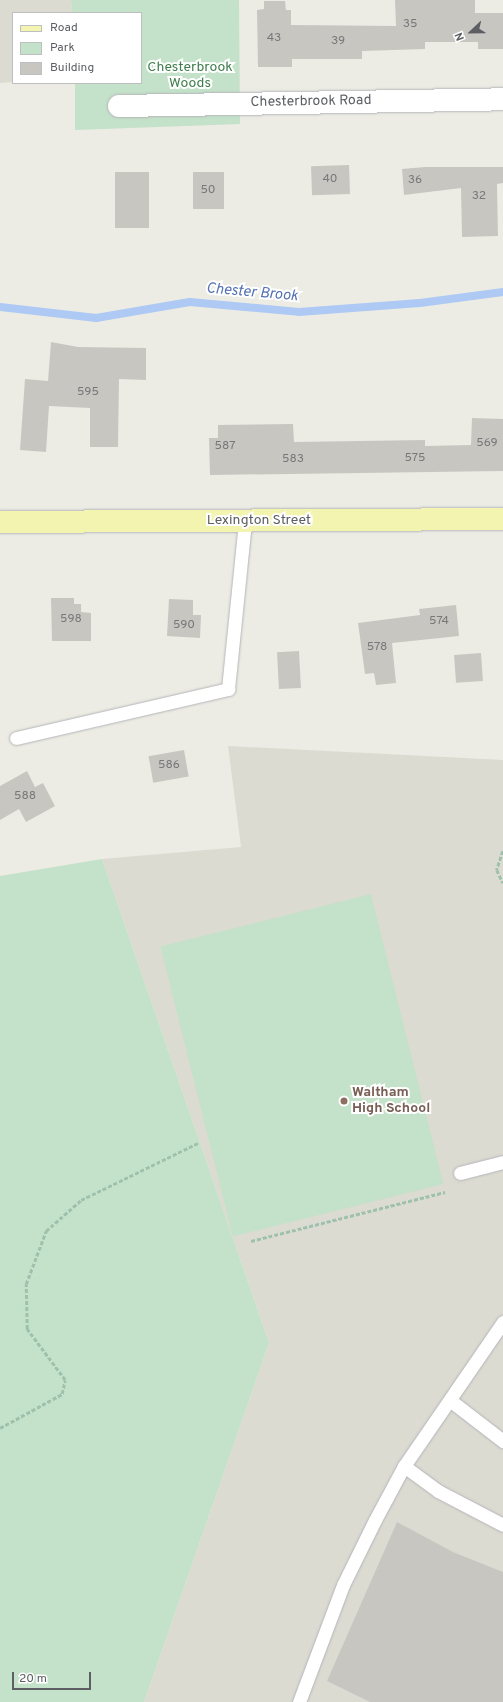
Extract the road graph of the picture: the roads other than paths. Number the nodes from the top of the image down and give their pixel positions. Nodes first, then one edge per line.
1 (503, 98) edge
2 (119, 106) dead end
3 (503, 519) edge
4 (5, 520) edge
5 (245, 522) junction
6 (16, 738) dead end
7 (503, 1162) edge
8 (460, 1173) dead end
9 (503, 1322) edge
10 (451, 1401) junction
11 (503, 1441) edge
12 (404, 1466) junction
13 (503, 1525) edge
14 (299, 1702) edge

1 - 2 street, Chesterbrook Road
3 - 5 main road, Lexington Street
4 - 5 main road, Lexington Street
5 - 6 lane
7 - 8 lane
9 - 10 lane
10 - 11 lane
10 - 12 lane
12 - 13 lane
12 - 14 lane

